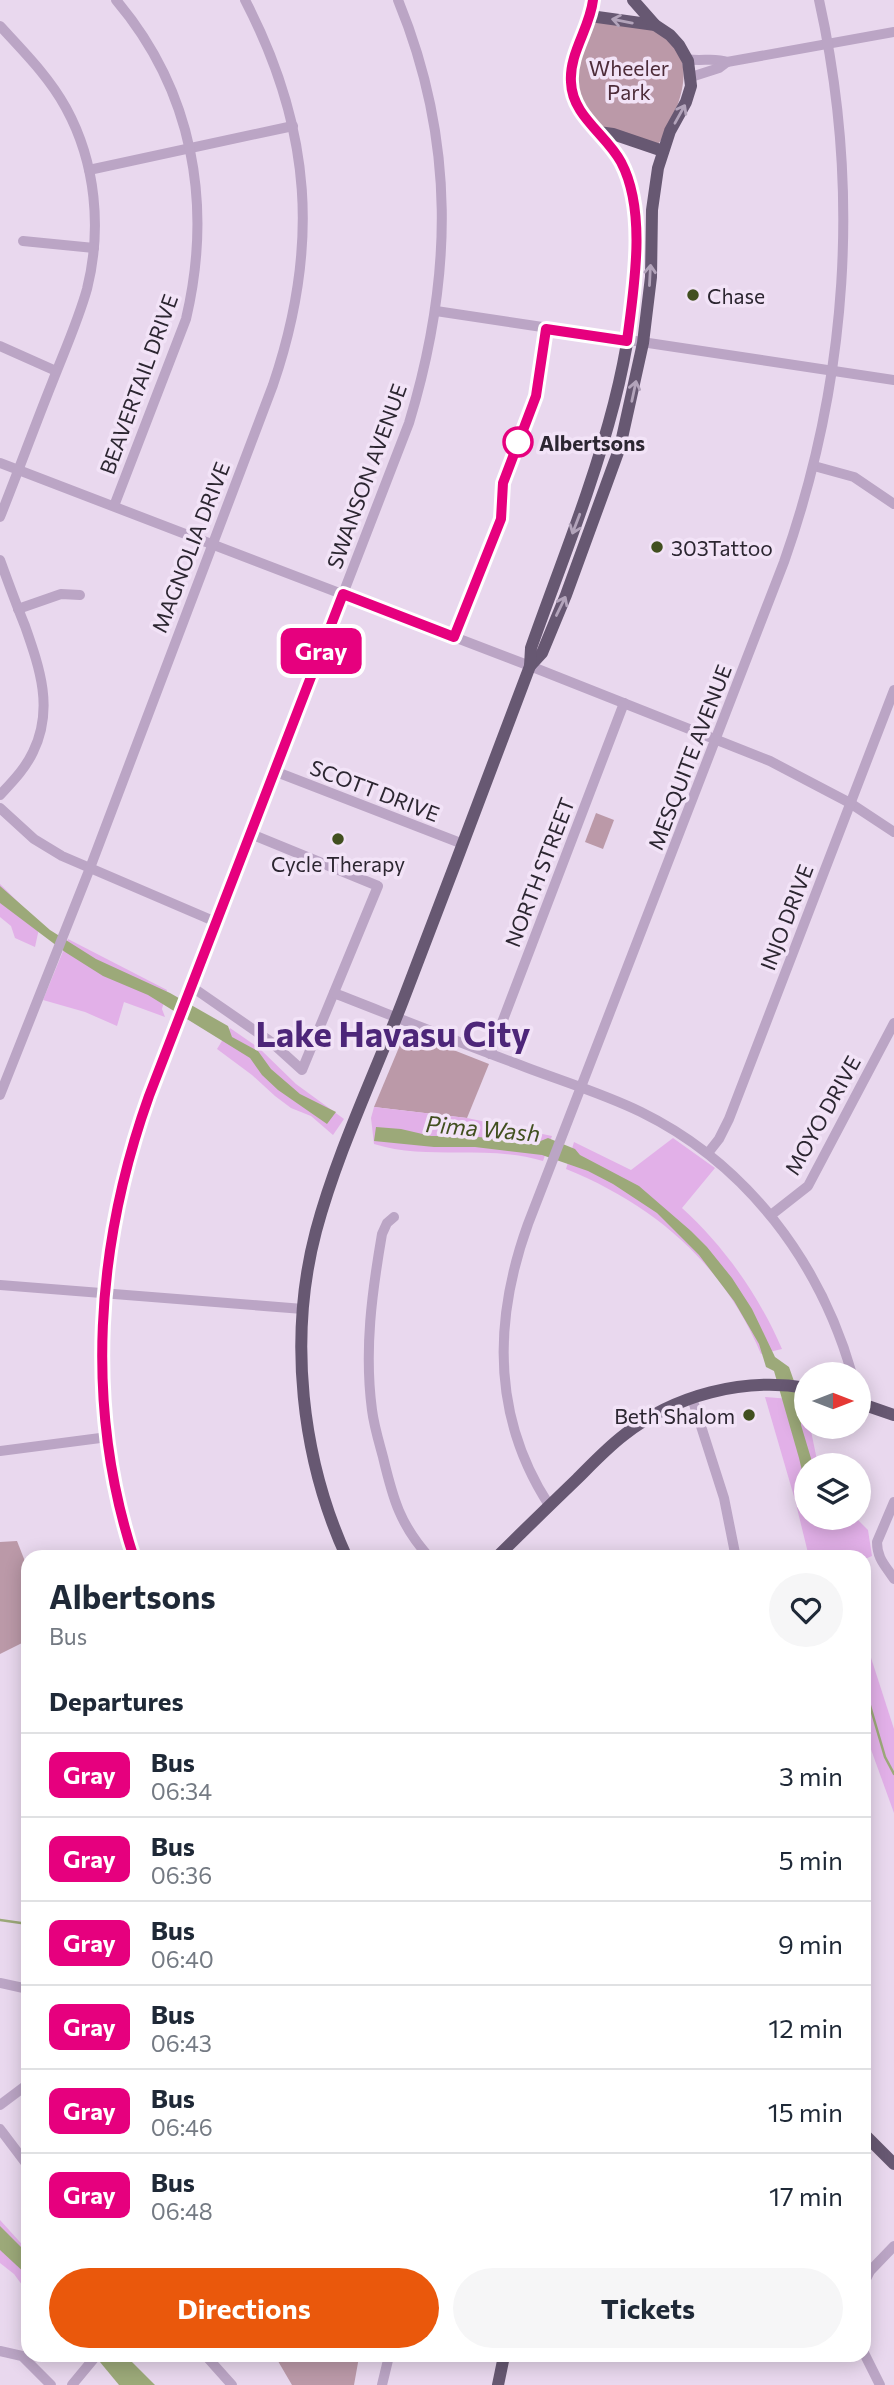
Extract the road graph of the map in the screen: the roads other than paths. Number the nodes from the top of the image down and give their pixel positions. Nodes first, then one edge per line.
1 (116, 0) edge
2 (245, 0) edge
3 (398, 0) edge
4 (593, 0) edge
5 (633, 0) edge
6 (819, 0) edge
7 (590, 16) junction
8 (654, 25) junction
9 (0, 26) edge
10 (894, 32) edge
11 (828, 45) junction
12 (687, 59) junction
13 (727, 62) junction
14 (691, 77) junction
15 (293, 126) junction
16 (598, 132) junction
17 (190, 148) junction
18 (663, 150) junction
19 (89, 170) junction
20 (23, 241) dead end
21 (94, 248) junction
22 (436, 312) junction
23 (627, 341) junction
24 (643, 343) junction
25 (0, 346) edge
26 (56, 371) junction
27 (833, 371) junction
28 (894, 380) edge
29 (0, 463) edge
30 (598, 464) junction
31 (814, 466) junction
32 (18, 470) junction
33 (894, 504) edge
34 (114, 506) junction
35 (599, 510) junction
36 (0, 517) edge
37 (212, 544) junction
38 (0, 560) edge
39 (343, 594) junction
40 (80, 595) dead end
41 (18, 609) junction
42 (530, 666) junction
43 (894, 690) edge
44 (624, 703) junction
45 (716, 739) junction
46 (274, 771) junction
47 (0, 796) edge
48 (850, 803) junction
49 (0, 808) edge
50 (894, 832) edge
51 (251, 834) junction
52 (463, 844) junction
53 (90, 868) junction
54 (216, 922) junction
55 (192, 987) junction
56 (334, 993) junction
57 (396, 1017) junction
58 (894, 1023) edge
59 (490, 1054) junction
60 (3, 1080) edge
61 (581, 1088) junction
62 (0, 1095) edge
63 (708, 1153) junction
64 (771, 1215) junction
65 (394, 1217) dead end
66 (0, 1285) edge
67 (104, 1293) junction
68 (303, 1309) junction
69 (848, 1362) edge
70 (794, 1387) edge
71 (692, 1398) junction
72 (872, 1407) edge
73 (894, 1415) edge
74 (108, 1437) junction
75 (0, 1451) edge
76 (894, 1502) edge
77 (549, 1505) junction
78 (132, 1550) edge
79 (344, 1550) edge
80 (424, 1550) edge
81 (504, 1550) edge
82 (734, 1550) edge
83 (894, 1579) edge
84 (0, 1983) edge
85 (21, 1988) edge
86 (21, 2089) edge
87 (0, 2105) edge
88 (0, 2129) edge
89 (871, 2141) edge
90 (21, 2157) edge
91 (894, 2164) edge
92 (894, 2246) edge
93 (871, 2270) edge
94 (0, 2351) edge
95 (21, 2356) edge
96 (28, 2362) edge
97 (91, 2362) edge
98 (211, 2362) edge
99 (388, 2362) edge
100 (503, 2362) edge
101 (868, 2362) edge
102 (51, 2385) edge
103 (72, 2385) edge
104 (232, 2385) edge
105 (382, 2385) edge
106 (498, 2385) edge
107 (880, 2385) edge

1 - 17 street, BEAVERTAIL DRIVE
2 - 15 street, MAGNOLIA DRIVE
3 - 22 street, SWANSON AVENUE
4 - 7 main road
5 - 8 main road
6 - 11 street, MESQUITE AVENUE
8 -> 7 main road
7 - 16 main road
8 - 12 main road
9 - 19 street
10 - 11 street
11 - 13 street
11 - 27 street, MESQUITE AVENUE
12 - 13 street
12 - 14 main road
13 - 14 street
18 -> 14 main road
15 - 17 street
15 - 37 street, MAGNOLIA DRIVE
16 - 18 main road
16 - 23 main road
17 - 19 street
17 - 34 street, BEAVERTAIL DRIVE
24 -> 18 main road
19 - 21 street
20 - 21 street
21 - 26 street
22 - 23 street
22 - 39 street, SWANSON AVENUE
23 - 24 street
23 - 30 main road
24 - 27 street
35 -> 24 main road
25 - 26 street
26 - 32 street
27 - 28 street
27 - 31 street, MESQUITE AVENUE
29 - 32 street
30 - 35 main road
30 -> 42 main road
31 - 33 street
31 - 45 street, MESQUITE AVENUE
32 - 34 street
32 - 36 street
34 - 37 street
42 -> 35 main road
37 - 39 street
37 - 53 street, MAGNOLIA DRIVE
38 - 41 street
39 - 42 street
39 - 46 street, SWANSON AVENUE
40 - 41 street
41 - 47 street
42 - 44 street
42 - 52 main road
43 - 48 street, INJO DRIVE
44 - 45 street
44 - 59 street, NORTH STREET
45 - 48 street
45 - 61 street, MESQUITE AVENUE
46 - 51 street, SWANSON AVENUE
46 - 52 street, SCOTT DRIVE
48 - 50 street
48 - 63 street, INJO DRIVE
49 - 53 street
51 - 54 street, SWANSON AVENUE
51 - 56 street
52 - 57 main road
53 - 54 street
53 - 60 street, MAGNOLIA DRIVE
54 - 55 street, SWANSON AVENUE
55 - 56 street
55 - 67 street, SWANSON AVENUE
56 - 57 street
57 - 59 street
57 - 68 main road
58 - 64 street, MOYO DRIVE
59 - 61 street
60 - 62 street, MAGNOLIA DRIVE
61 - 63 street
61 - 77 street, MESQUITE AVENUE
63 - 64 street
64 - 69 street
65 - 80 street
66 - 67 street
67 - 68 street
67 - 74 street, SWANSON AVENUE
68 - 79 main road
70 - 71 main road
71 - 77 main road
71 - 82 street
72 - 73 main road
74 - 75 street
74 - 78 street, SWANSON AVENUE
76 - 83 street
77 - 81 main road
84 - 85 street
86 - 87 street
88 - 90 street
89 - 91 main road
92 - 93 street
94 - 95 street
96 - 102 street
97 - 103 street
98 - 104 street
99 - 105 street
100 - 106 main road
101 - 107 street

